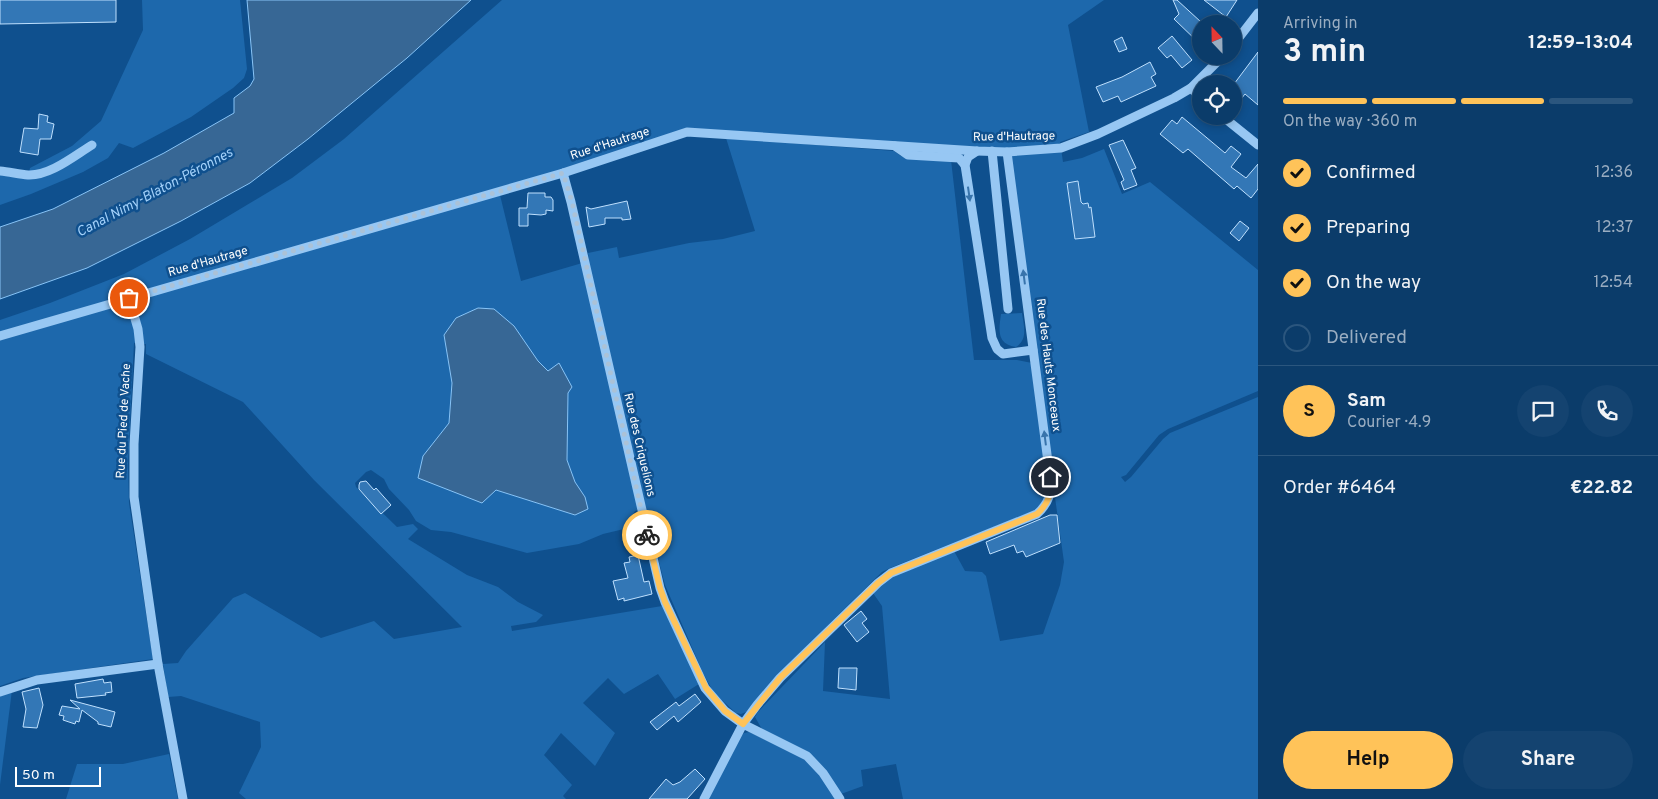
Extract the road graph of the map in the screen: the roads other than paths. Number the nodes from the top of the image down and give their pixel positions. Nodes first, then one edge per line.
1 (1258, 13) edge
2 (1242, 34) edge
3 (1214, 65) edge
4 (1191, 88) joint
5 (1233, 125) edge
6 (92, 145) dead end
7 (1258, 145) edge
8 (894, 146) junction
9 (977, 151) junction
10 (992, 151) junction
11 (1007, 152) junction
12 (965, 165) junction
13 (0, 171) edge
14 (563, 173) junction
15 (129, 298) junction
16 (1008, 309) dead end
17 (0, 336) edge
18 (1033, 350) junction
19 (158, 664) junction
20 (0, 692) edge
21 (743, 724) junction
22 (182, 799) edge
23 (704, 799) edge
24 (840, 799) edge

1 - 2 street
3 - 4 street, Rue d'Hautrage
4 - 11 street, Rue d'Hautrage
5 - 7 street
6 - 13 street
8 - 9 street, Rue d'Hautrage
8 - 12 street
8 - 14 street, Rue d'Hautrage
9 - 10 street, Rue d'Hautrage
9 - 12 street
10 - 11 street, Rue d'Hautrage
10 - 16 street
18 -> 11 street, Rue des Hauts Monceaux
12 -> 18 street
14 - 15 street, Rue d'Hautrage
14 - 21 street, Rue des Criquelions
15 - 17 street, Rue d'Hautrage
15 - 19 street, Rue du Pied de Vache
21 -> 18 street, Rue des Hauts Monceaux
19 - 20 street
19 - 22 street, Rue du Pied de Vache
21 - 23 street, Rue des Hauts Monceaux
21 - 24 street, Rue des Criquelions

